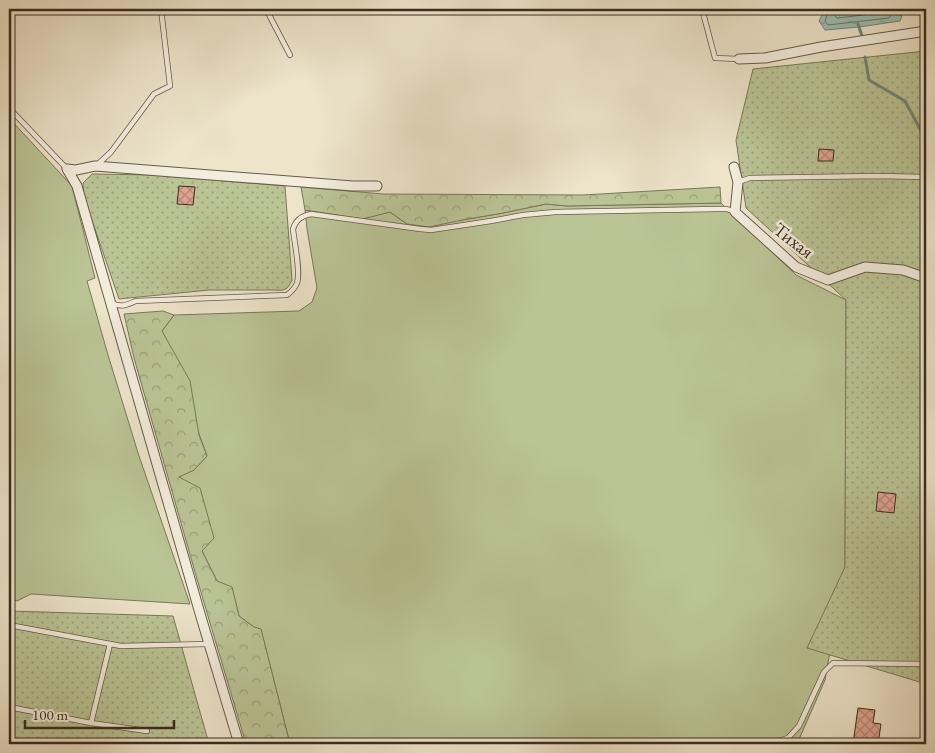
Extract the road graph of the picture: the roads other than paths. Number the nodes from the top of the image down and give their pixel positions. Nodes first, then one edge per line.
1 (161, 9) edge
2 (266, 9) edge
3 (702, 9) edge
4 (924, 9) edge
5 (926, 13) edge
6 (926, 31) edge
7 (290, 55) dead end
8 (739, 59) joint
9 (9, 108) edge
10 (96, 166) junction
11 (734, 166) dead end
12 (67, 169) junction
13 (926, 176) edge
14 (738, 182) junction
15 (377, 186) dead end
16 (735, 212) junction
17 (926, 278) edge
18 (111, 303) junction
19 (9, 626) edge
20 (110, 644) junction
21 (208, 644) junction
22 (926, 664) edge
23 (9, 707) edge
24 (91, 723) junction
25 (147, 731) dead end
26 (239, 744) edge
27 (769, 744) edge

1 - 10 lane
2 - 7 lane
3 - 8 lane
4 - 5 lane
6 - 8 street
9 - 12 lane
10 - 12 street
10 - 15 street
11 - 14 street
12 - 18 street
13 - 14 lane
14 - 16 street
16 - 17 street, Тихая
16 - 18 lane
18 - 21 street
19 - 20 lane
20 - 21 lane
20 - 24 lane
21 - 26 street
22 - 27 lane
23 - 24 lane
24 - 25 lane

